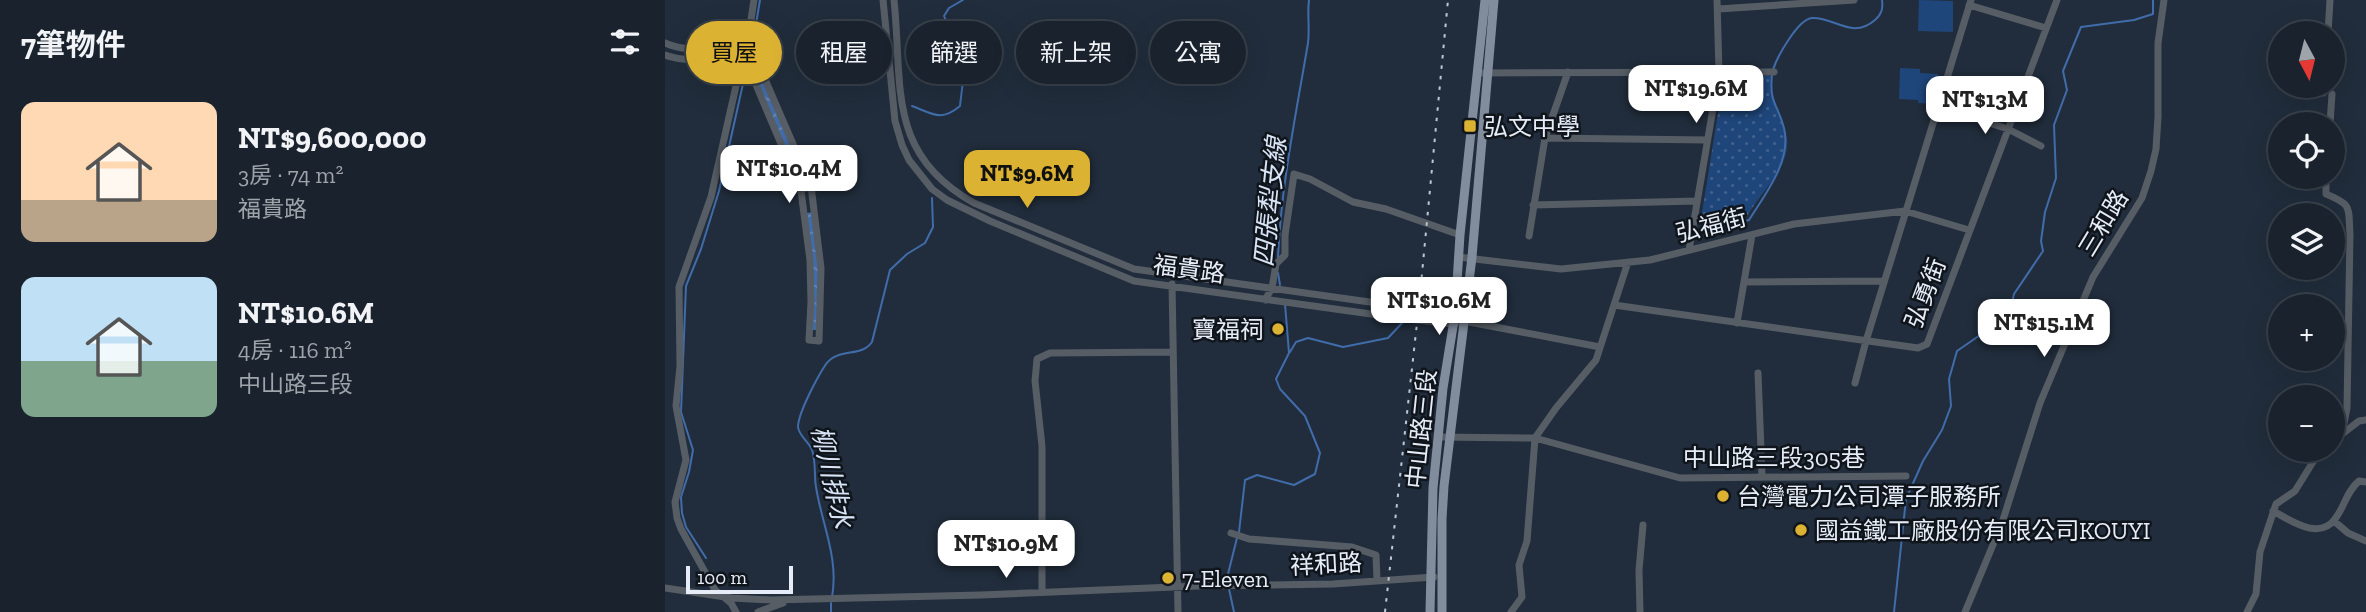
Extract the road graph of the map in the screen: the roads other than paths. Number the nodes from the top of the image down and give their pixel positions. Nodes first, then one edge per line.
1 (754, 0) edge
2 (883, 0) edge
3 (894, 0) edge
4 (1485, 0) edge
5 (1494, 0) edge
6 (1854, 0) edge
7 (2057, 0) edge
8 (2164, 0) edge
9 (2330, 0) edge
10 (1970, 2) edge
11 (1717, 4) edge
12 (751, 21) edge
13 (2329, 21) edge
14 (2046, 28) junction
15 (668, 45) edge
16 (686, 48) edge
17 (666, 56) edge
18 (686, 59) edge
19 (1568, 72) junction
20 (1774, 72) dead end
21 (1482, 73) junction
22 (1719, 73) junction
23 (736, 84) edge
24 (756, 84) edge
25 (767, 84) edge
26 (1936, 106) junction
27 (2008, 129) junction
28 (1545, 138) junction
29 (1707, 140) junction
30 (2041, 146) dead end
31 (2326, 189) edge
32 (1697, 201) junction
33 (813, 202) junction
34 (803, 203) junction
35 (1533, 205) junction
36 (1905, 211) junction
37 (1969, 230) junction
38 (1460, 235) junction
39 (1752, 235) junction
40 (1529, 236) dead end
41 (1689, 250) junction
42 (1458, 257) junction
43 (1472, 257) junction
44 (1628, 262) junction
45 (1172, 276) junction
46 (1884, 281) junction
47 (1744, 282) junction
48 (1172, 286) junction
49 (1272, 288) junction
50 (1265, 300) junction
51 (1614, 305) junction
52 (1454, 319) junction
53 (1464, 321) junction
54 (1737, 323) junction
55 (1866, 341) junction
56 (1600, 347) junction
57 (1172, 352) junction
58 (1758, 373) dead end
59 (1856, 383) dead end
60 (2345, 418) edge
61 (2366, 420) edge
62 (2345, 431) edge
63 (1438, 437) junction
64 (1451, 438) junction
65 (1535, 439) junction
66 (2313, 462) edge
67 (1762, 476) junction
68 (1906, 476) dead end
69 (2366, 482) edge
70 (2273, 511) junction
71 (2334, 521) junction
72 (1643, 525) dead end
73 (1235, 535) dead end
74 (2366, 541) edge
75 (1441, 576) junction
76 (1430, 578) junction
77 (1377, 580) junction
78 (1177, 586) junction
79 (665, 588) edge
80 (1042, 591) junction
81 (722, 597) junction
82 (791, 600) junction
83 (736, 612) edge
84 (758, 612) edge
85 (1178, 612) edge
86 (1430, 612) edge
87 (1442, 612) edge
88 (1511, 612) edge
89 (1640, 612) edge
90 (1965, 612) edge
91 (2247, 612) edge

1 - 12 street
2 - 48 street, 福貴路
3 - 45 street, 福貴路
4 - 21 main road, 中山路三段
5 - 21 main road, 中山路三段
6 - 11 street
7 - 14 street, 弘勇街
8 - 90 street, 三和路
9 - 13 street
10 - 14 street
10 - 26 street
11 - 22 street
14 - 27 street, 弘勇街
15 - 16 street
15 - 17 street
17 - 18 street
19 - 21 street
19 - 22 street
19 - 28 street
20 - 22 street
21 - 38 main road, 中山路三段
21 - 43 main road, 中山路三段
22 - 29 street
23 - 81 street
24 - 34 street
25 - 33 street
26 - 27 street
26 - 36 street
27 - 30 street
27 - 37 street, 弘勇街
28 - 29 street
28 - 35 street
29 - 32 street
31 - 60 street
32 - 35 street
32 - 41 street
33 - 34 street
33 - 34 street
35 - 40 street
36 - 37 street, 弘福街
36 - 39 street, 弘福街
36 - 46 street
37 - 55 street, 弘勇街
38 - 42 main road, 中山路三段
38 - 49 street
39 - 41 street, 弘福街
39 - 47 street
41 - 44 street, 弘福街
42 - 43 street, 弘福街
42 - 52 main road, 中山路三段
43 - 44 street, 弘福街
43 - 53 main road, 中山路三段
44 - 51 street
45 - 48 street
45 - 49 street, 福貴路
46 - 47 street
46 - 55 street
47 - 54 street
48 - 50 street, 福貴路
48 - 57 street
49 - 50 street
49 - 52 street, 福貴路
50 - 52 street, 福貴路
51 - 54 street, 弘勇街
51 - 56 street
52 - 53 street, 福貴路
52 - 63 main road, 中山路三段
53 - 56 street
53 - 64 main road, 中山路三段
54 - 55 street, 弘勇街
55 - 59 street
56 - 65 street
57 - 78 street
57 - 80 street
58 - 67 street
61 - 62 street
63 - 64 street, 中山路三段305巷
63 - 76 main road, 中山路三段
64 - 65 street, 中山路三段305巷
64 - 75 main road, 中山路三段
65 - 67 street, 中山路三段305巷
65 - 88 street
66 - 70 street
67 - 68 street, 中山路三段305巷
69 - 71 street
70 - 71 street
70 - 91 street
71 - 74 street
72 - 89 street
73 - 77 street
75 - 76 street, 祥和路
75 - 87 main road, 中山路三段
76 - 77 street, 祥和路
76 - 86 main road, 中山路三段
77 - 78 street, 祥和路
78 - 80 street, 祥和路
78 - 85 street
79 - 81 street
80 - 82 street, 祥和路
81 - 82 street
81 - 83 street
82 - 84 street

